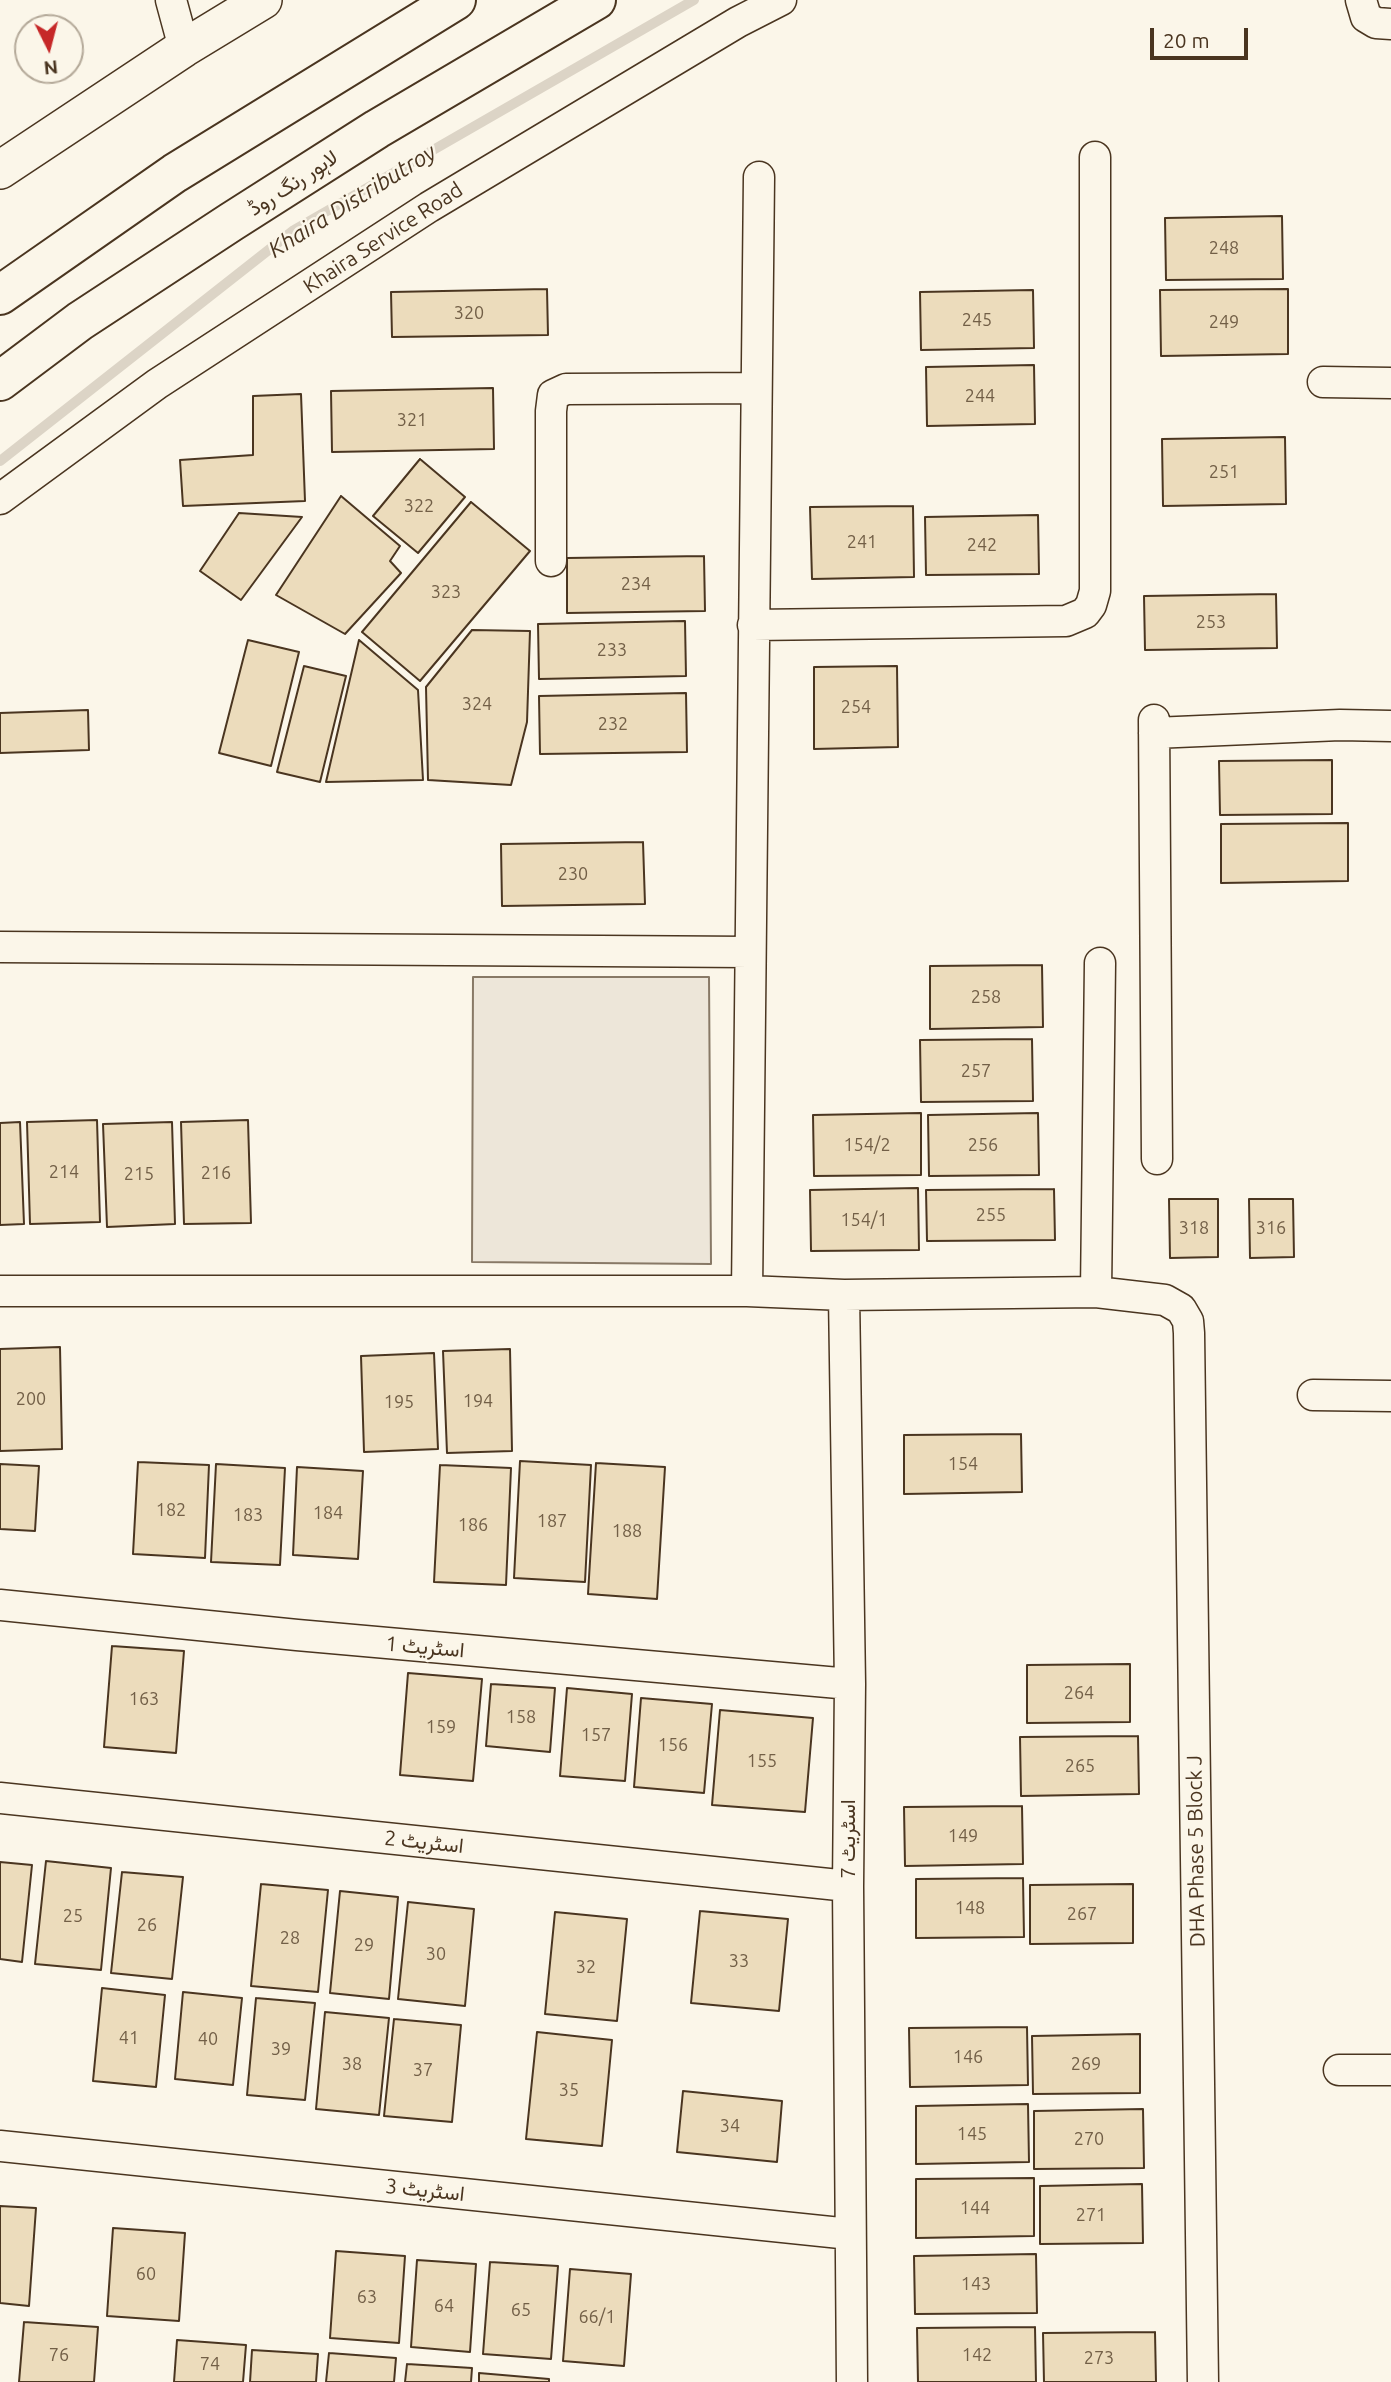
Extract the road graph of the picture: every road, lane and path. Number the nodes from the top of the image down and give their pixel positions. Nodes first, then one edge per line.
1 (171, 0) edge
2 (264, 0) edge
3 (456, 0) edge
4 (596, 0) edge
5 (781, 0) edge
6 (1361, 0) edge
7 (1391, 24) edge
8 (184, 48) junction
9 (1095, 157) dead end
10 (0, 170) edge
11 (759, 177) dead end
12 (0, 295) edge
13 (0, 381) edge
14 (1323, 382) dead end
15 (1391, 383) edge
16 (756, 388) junction
17 (0, 499) edge
18 (551, 561) dead end
19 (753, 625) junction
20 (1391, 726) edge
21 (0, 947) edge
22 (749, 952) junction
23 (1100, 963) dead end
24 (1157, 1159) dead end
25 (0, 1291) edge
26 (747, 1291) junction
27 (1096, 1292) junction
28 (844, 1295) junction
29 (1313, 1395) dead end
30 (1391, 1396) edge
31 (0, 1605) edge
32 (850, 1684) junction
33 (0, 1798) edge
34 (848, 1886) junction
35 (1339, 2070) dead end
36 (1391, 2070) edge
37 (0, 2146) edge
38 (850, 2234) junction
39 (852, 2382) edge
40 (1203, 2382) edge

1 - 8 street
2 - 8 street
3 - 12 highway
4 - 13 highway, لاہور رنگ روڈ
5 - 17 street, Khaira Service Road
6 - 7 street
8 - 10 street
9 - 19 street
11 - 16 street
14 - 15 street
16 - 18 street
16 - 19 street
19 - 22 street
20 - 24 street
21 - 22 street
22 - 26 street
23 - 27 street
25 - 26 street
26 - 28 street
27 - 28 street
27 - 40 street, DHA Phase 5 Block J
28 - 32 street, اسٹریٹ 7
29 - 30 street
31 - 32 street, اسٹریٹ 1
32 - 34 street, اسٹریٹ 7
33 - 34 street, اسٹریٹ 2
34 - 38 street, اسٹریٹ 7
35 - 36 street
37 - 38 street, اسٹریٹ 3
38 - 39 street, اسٹریٹ 7

